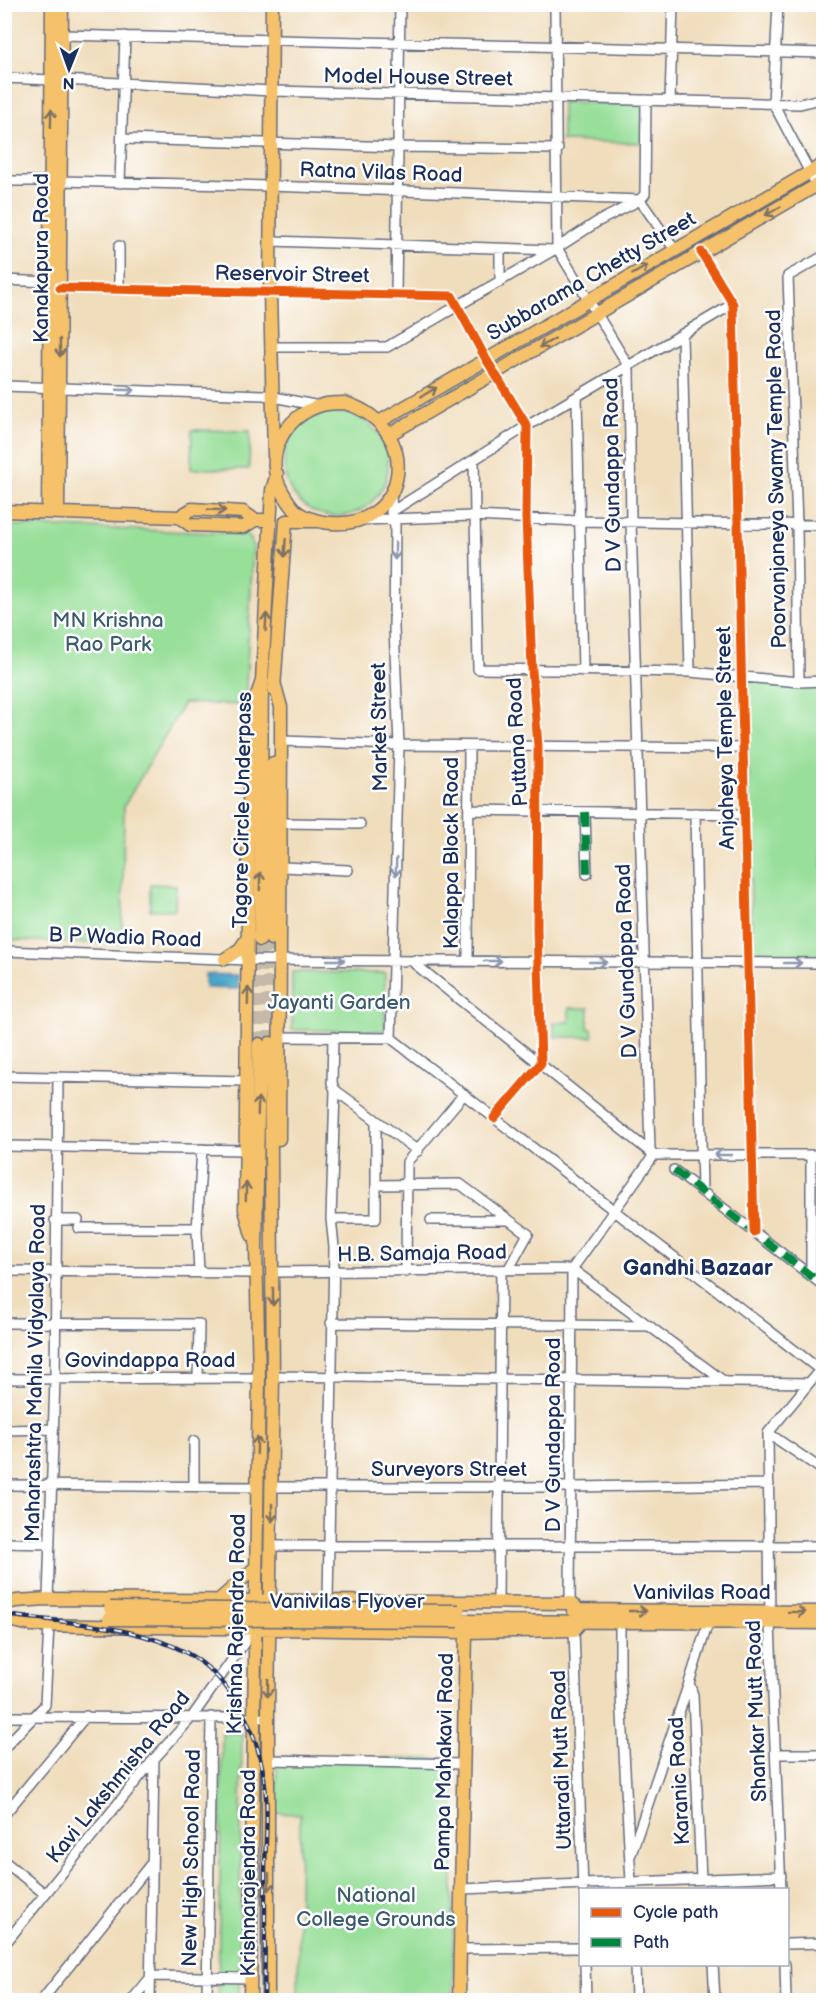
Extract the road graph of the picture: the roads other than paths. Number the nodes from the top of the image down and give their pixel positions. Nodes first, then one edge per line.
1 (52, 4) edge
2 (62, 4) edge
3 (272, 4) edge
4 (400, 4) edge
5 (555, 4) edge
6 (673, 4) edge
7 (777, 4) edge
8 (62, 35) junction
9 (125, 36) junction
10 (273, 39) junction
11 (401, 44) junction
12 (557, 49) junction
13 (672, 51) junction
14 (776, 52) junction
15 (824, 53) edge
16 (4, 78) edge
17 (57, 80) junction
18 (123, 83) junction
19 (273, 91) junction
20 (401, 94) junction
21 (557, 98) junction
22 (824, 98) edge
23 (646, 100) junction
24 (670, 101) junction
25 (773, 104) junction
26 (123, 139) junction
27 (272, 142) junction
28 (400, 147) junction
29 (558, 149) junction
30 (824, 164) edge
31 (808, 173) junction
32 (4, 181) edge
33 (55, 181) junction
34 (120, 183) junction
35 (819, 184) edge
36 (271, 186) junction
37 (399, 191) junction
38 (557, 196) junction
39 (824, 199) edge
40 (640, 200) junction
41 (270, 241) junction
42 (119, 246) dead end
43 (397, 246) junction
44 (500, 249) junction
45 (556, 249) junction
46 (675, 250) junction
47 (701, 252) junction
48 (824, 256) edge
49 (4, 280) edge
50 (500, 282) junction
51 (55, 285) junction
52 (119, 290) junction
53 (270, 293) junction
54 (396, 294) junction
55 (589, 300) junction
56 (733, 304) junction
57 (458, 306) junction
58 (597, 313) junction
59 (682, 335) junction
60 (270, 347) junction
61 (486, 359) junction
62 (629, 367) junction
63 (495, 373) junction
64 (4, 386) edge
65 (55, 388) junction
66 (271, 398) junction
67 (577, 398) junction
68 (319, 406) junction
69 (379, 422) junction
70 (527, 426) junction
71 (390, 434) junction
72 (274, 456) junction
73 (474, 462) junction
74 (277, 474) junction
75 (391, 493) junction
76 (4, 511) edge
77 (53, 512) junction
78 (392, 514) junction
79 (473, 516) junction
80 (526, 518) junction
81 (271, 520) junction
82 (286, 521) junction
83 (319, 521) junction
84 (360, 521) junction
85 (579, 521) junction
86 (631, 522) junction
87 (687, 523) junction
88 (738, 524) junction
89 (797, 525) junction
90 (824, 525) edge
91 (532, 670) junction
92 (583, 671) junction
93 (635, 671) junction
94 (690, 672) junction
95 (742, 675) junction
96 (268, 681) junction
97 (824, 681) edge
98 (799, 682) junction
99 (281, 741) junction
100 (399, 745) junction
101 (469, 746) junction
102 (538, 746) junction
103 (638, 746) junction
104 (743, 748) junction
105 (469, 810) junction
106 (538, 812) junction
107 (585, 812) junction
108 (640, 813) junction
109 (695, 813) junction
110 (745, 814) junction
111 (281, 823) junction
112 (360, 824) dead end
113 (282, 867) junction
114 (348, 870) dead end
115 (587, 874) dead end
116 (260, 938) junction
117 (4, 951) edge
118 (225, 959) junction
119 (249, 960) junction
120 (392, 960) junction
121 (415, 960) junction
122 (280, 961) junction
123 (468, 961) junction
124 (540, 962) junction
125 (644, 962) junction
126 (697, 963) junction
127 (749, 963) junction
128 (824, 963) edge
129 (333, 1037) junction
130 (391, 1038) junction
131 (270, 1041) junction
132 (541, 1063) junction
133 (4, 1076) edge
134 (58, 1078) junction
135 (247, 1081) junction
136 (334, 1090) junction
137 (464, 1094) junction
138 (494, 1118) junction
139 (376, 1122) junction
140 (4, 1146) edge
141 (57, 1146) junction
142 (202, 1149) junction
143 (246, 1150) junction
144 (418, 1151) junction
145 (652, 1154) junction
146 (702, 1155) junction
147 (753, 1155) junction
148 (811, 1155) junction
149 (824, 1155) edge
150 (675, 1170) dead end
151 (376, 1185) junction
152 (407, 1185) junction
153 (702, 1192) junction
154 (614, 1210) junction
155 (331, 1219) junction
156 (55, 1220) junction
157 (431, 1220) dead end
158 (509, 1220) junction
159 (197, 1228) junction
160 (754, 1232) junction
161 (256, 1248) junction
162 (572, 1269) junction
163 (504, 1270) junction
164 (4, 1271) edge
165 (55, 1271) junction
166 (273, 1272) junction
167 (406, 1272) junction
168 (199, 1273) junction
169 (256, 1273) junction
170 (333, 1273) junction
171 (811, 1276) junction
172 (824, 1286) edge
173 (55, 1322) junction
174 (4, 1323) edge
175 (332, 1323) junction
176 (500, 1324) junction
177 (571, 1325) junction
178 (650, 1326) junction
179 (822, 1369) edge
180 (273, 1376) junction
181 (332, 1377) junction
182 (55, 1378) junction
183 (198, 1378) junction
184 (259, 1378) junction
185 (4, 1379) edge
186 (499, 1379) junction
187 (571, 1380) junction
188 (725, 1382) junction
189 (809, 1383) junction
190 (53, 1429) junction
191 (4, 1430) edge
192 (768, 1433) junction
193 (194, 1441) dead end
194 (824, 1471) edge
195 (770, 1484) junction
196 (4, 1485) edge
197 (51, 1485) junction
198 (194, 1486) junction
199 (498, 1486) junction
200 (257, 1487) junction
201 (272, 1487) junction
202 (331, 1487) junction
203 (571, 1487) junction
204 (4, 1543) edge
205 (50, 1544) junction
206 (499, 1544) junction
207 (272, 1546) junction
208 (570, 1546) junction
209 (770, 1546) junction
210 (824, 1546) edge
211 (328, 1547) junction
212 (256, 1567) junction
213 (48, 1599) junction
214 (219, 1600) junction
215 (255, 1600) junction
216 (271, 1600) junction
217 (328, 1601) junction
218 (498, 1602) junction
219 (4, 1605) edge
220 (824, 1612) edge
221 (110, 1614) junction
222 (576, 1616) junction
223 (4, 1618) edge
224 (770, 1618) junction
225 (462, 1621) junction
226 (620, 1623) junction
227 (708, 1623) junction
228 (824, 1623) edge
229 (50, 1625) junction
230 (254, 1629) junction
231 (269, 1629) junction
232 (689, 1683) junction
233 (86, 1716) junction
234 (4, 1717) edge
235 (192, 1717) junction
236 (211, 1717) junction
237 (31, 1718) junction
238 (254, 1718) junction
239 (268, 1719) junction
240 (4, 1748) edge
241 (777, 1754) junction
242 (824, 1754) edge
243 (154, 1759) junction
244 (268, 1761) junction
245 (463, 1764) junction
246 (4, 1815) edge
247 (631, 1857) junction
248 (4, 1861) edge
249 (150, 1864) junction
250 (781, 1876) junction
251 (705, 1879) junction
252 (631, 1882) junction
253 (583, 1887) edge
254 (709, 1888) edge
255 (781, 1888) edge
256 (461, 1889) junction
257 (45, 1894) junction
258 (824, 1942) edge
259 (789, 1944) edge
260 (4, 1945) edge
261 (579, 1948) edge
262 (460, 1949) junction
263 (585, 1966) edge
264 (635, 1966) edge
265 (713, 1966) edge
266 (784, 1966) edge
267 (152, 1976) junction
268 (207, 1977) junction
269 (251, 1978) junction
270 (42, 2001) edge
271 (132, 2001) edge
272 (150, 2001) edge
273 (207, 2001) edge
274 (250, 2001) edge
275 (268, 2001) edge
276 (459, 2001) edge
277 (586, 2001) edge
278 (636, 2001) edge
279 (715, 2001) edge
280 (786, 2001) edge

1 - 17 main road, Kanakapura Road
2 - 8 main road, Kanakapura Road
3 - 10 main road
4 - 11 street
5 - 12 street
6 - 13 street
7 - 14 street
8 - 9 street
8 - 17 main road, Kanakapura Road
9 - 10 street
9 - 18 street
10 - 11 street
10 - 19 main road
11 - 12 street
11 - 20 street
12 - 13 street
12 - 21 street
13 - 14 street
13 - 24 street
14 - 15 street
14 - 25 street
16 - 17 street, Model House Street
17 - 18 street, Model House Street
17 - 33 main road, Kanakapura Road
18 - 19 street, Model House Street
18 - 26 street
19 - 20 street, Model House Street
19 - 27 main road
20 - 21 street, Model House Street
20 - 28 street
21 - 23 street, Model House Street
21 - 29 street
22 - 25 street, Model House Street
23 - 24 street, Model House Street
23 - 40 street
24 - 25 street, Model House Street
25 - 31 street
26 - 27 street
26 - 34 street
27 - 28 street
27 - 36 main road
28 - 29 street
28 - 37 street
29 - 38 street
30 - 31 main road, Subbarama Chetty Street
31 - 35 street
31 - 46 main road, Subbarama Chetty Street
32 - 33 street, Ratna Vilas Road
33 - 34 street, Ratna Vilas Road
33 - 51 main road, Kanakapura Road
34 - 36 street, Ratna Vilas Road
35 - 39 street
35 -> 47 main road, Subbarama Chetty Street
36 - 37 street, Ratna Vilas Road
36 - 41 main road
37 - 38 street, Ratna Vilas Road
37 - 43 street
38 - 40 street, Ratna Vilas Road
38 - 45 street
40 - 45 street
40 - 46 street
41 - 43 street
41 - 53 main road
42 - 52 street
43 - 44 street
43 - 54 street
44 - 45 street
44 - 50 street
45 - 50 street
45 - 55 street, D V Gundappa Road
55 -> 46 main road, Subbarama Chetty Street
47 - 56 street
47 - 58 main road, Subbarama Chetty Street
48 - 89 street, Poorvanjaneya Swamy Temple Road
49 - 51 street, Reservoir Street
50 - 57 street
51 - 52 street, Reservoir Street
51 - 65 main road, Kanakapura Road
52 - 53 street, Reservoir Street
53 - 54 street, Reservoir Street
53 - 60 main road
54 - 57 street, Reservoir Street
55 - 58 street, D V Gundappa Road
55 - 61 main road, Subbarama Chetty Street
56 - 59 street
56 - 88 street, Anjaheya Temple Street
57 - 60 street
57 - 61 street
58 - 62 street, D V Gundappa Road
58 -> 63 main road, Subbarama Chetty Street
59 - 62 street
59 - 87 street
60 - 66 main road
61 - 63 street
69 -> 61 main road, Subbarama Chetty Street
62 - 67 street
62 - 86 street, D V Gundappa Road
63 - 70 street
63 - 71 main road, Subbarama Chetty Street
64 - 65 street
65 -> 66 street
65 - 77 main road, Kanakapura Road
66 - 68 street
66 - 72 main road
67 - 70 street
67 - 85 street
68 - 69 main road
68 - 72 main road
69 - 71 main road
70 - 73 street
70 - 80 street, Puttana Road
71 - 75 main road
72 - 74 main road
73 - 78 street
73 - 79 street
74 - 81 main road
74 - 83 main road
75 - 78 street, Market Street
75 - 84 main road
76 - 77 main road
77 - 81 main road
78 - 79 street
78 - 84 street
78 -> 100 street, Market Street
79 - 80 street
79 - 91 street
80 - 85 street
80 - 91 street, Puttana Road
81 - 82 main road
96 -> 81 main road
82 - 83 main road
82 -> 96 main road
83 - 84 main road
85 - 86 street
85 - 92 street
86 - 87 street
86 - 93 street, D V Gundappa Road
87 - 88 street
87 - 94 street
88 - 89 street
88 - 95 street, Anjaheya Temple Street
89 - 90 street
89 - 98 street, Poorvanjaneya Swamy Temple Road
91 - 92 street
91 - 102 street, Puttana Road
92 - 93 street
93 - 94 street
93 - 103 street, D V Gundappa Road
94 - 95 street
95 - 98 street
95 - 104 street, Anjaheya Temple Street
96 - 99 main road
96 -> 116 main road, Tagore Circle Underpass
96 - 116 main road
97 - 98 street
99 - 100 street
99 - 111 main road
100 - 101 street
100 -> 120 street, Market Street
101 - 102 street
101 - 105 street, Kalappa Block Road
102 - 103 street
102 - 106 street, Puttana Road
103 - 104 street
103 - 108 street, D V Gundappa Road
104 - 110 street, Anjaheya Temple Street
105 - 106 street
105 - 123 street, Kalappa Block Road
106 - 107 street
106 - 124 street, Puttana Road
107 - 108 street
107 - 115 street
108 - 109 street
108 - 125 street, D V Gundappa Road
109 - 110 street
109 - 126 street
110 - 127 street, Anjaheya Temple Street
111 - 112 street
111 - 113 main road
113 - 114 street
113 - 122 main road
116 - 118 main road
116 - 119 main road
117 - 118 street, B P Wadia Road
118 - 119 street, B P Wadia Road
119 - 122 street, B P Wadia Road
135 -> 119 main road
120 - 121 street, B P Wadia Road
122 -> 120 street, B P Wadia Road
120 - 130 street, Market Street
121 - 123 street, B P Wadia Road
121 - 132 street
122 - 131 main road
123 -> 124 street, B P Wadia Road
124 -> 125 street, B P Wadia Road
124 - 132 street, Puttana Road
125 - 126 street, B P Wadia Road
125 - 145 street, D V Gundappa Road
126 - 127 street, B P Wadia Road
126 - 146 street
127 -> 128 street, B P Wadia Road
127 - 147 street, Anjaheya Temple Street
129 - 130 street
129 - 131 street
129 - 136 street
130 - 137 street
161 -> 131 main road
131 - 166 main road, Krishna Rajendra Road
132 - 138 street
132 - 145 street
133 - 134 street
134 - 135 street
134 - 141 street, Maharashtra Mahila Vidyalaya Road
135 - 143 main road
136 - 139 street
136 - 155 street
137 - 138 street
137 - 144 street
138 - 154 street
139 - 144 street
139 - 151 street
140 - 141 street
141 - 142 street
141 - 156 street, Maharashtra Mahila Vidyalaya Road
142 - 143 street
142 - 159 street
161 -> 143 main road
144 - 152 street
145 - 146 street
145 - 154 street
147 -> 146 street
146 - 153 street
147 - 148 street
147 - 160 street, Anjaheya Temple Street
148 - 149 street
148 - 171 street
150 - 153 street
151 - 152 street
151 - 155 street
152 - 158 street
152 - 167 street
153 - 160 street
154 - 162 street
154 - 179 street
155 - 170 street
156 - 159 street
156 - 165 street, Maharashtra Mahila Vidyalaya Road
157 - 158 street
158 - 163 street
159 - 168 street
160 - 171 street
161 - 169 main road, Krishna Rajendra Road
162 - 163 street, H.B. Samaja Road
162 - 177 street, D V Gundappa Road
162 - 178 street
163 - 167 street, H.B. Samaja Road
163 - 176 street
164 - 165 street
165 - 168 street
165 - 173 street, Maharashtra Mahila Vidyalaya Road
166 - 170 street, H.B. Samaja Road
166 -> 180 main road, Krishna Rajendra Road
167 - 170 street, H.B. Samaja Road
168 - 169 street
169 - 184 main road, Krishna Rajendra Road
170 - 175 street
171 - 172 street
173 - 174 street
173 - 182 street, Maharashtra Mahila Vidyalaya Road
173 - 183 street
175 - 176 street
175 - 181 street
176 - 177 street
176 - 186 street
177 - 178 street
177 - 187 street, D V Gundappa Road
178 - 188 street
179 - 189 street
180 - 181 street
180 - 201 main road, Krishna Rajendra Road
181 - 186 street
181 - 202 street
182 - 183 street, Govindappa Road
182 - 185 street, Govindappa Road
182 - 190 street, Maharashtra Mahila Vidyalaya Road
183 - 184 street, Govindappa Road
200 -> 184 main road, Krishna Rajendra Road
186 - 187 street
186 - 199 street
187 - 188 street
187 - 203 street, D V Gundappa Road
188 - 189 street
189 - 192 street
190 - 191 street
190 - 197 street, Maharashtra Mahila Vidyalaya Road
192 - 194 street
192 - 195 street, Shankar Mutt Road
193 - 198 street
195 - 203 street, Surveyors Street
195 - 209 street, Shankar Mutt Road
196 - 197 street
197 - 198 street
197 - 205 street, Maharashtra Mahila Vidyalaya Road
198 - 200 street
199 - 202 street, Surveyors Street
199 - 203 street, Surveyors Street
199 - 206 street
200 - 212 main road, Krishna Rajendra Road
201 - 202 street, Surveyors Street
201 -> 207 main road, Krishna Rajendra Road
202 - 211 street
203 - 208 street, D V Gundappa Road
204 - 205 street
205 - 213 street, Maharashtra Mahila Vidyalaya Road
206 - 208 street
206 - 211 street
206 - 218 street
207 - 211 street
207 - 216 main road, Krishna Rajendra Road
208 - 209 street
208 - 222 street, D V Gundappa Road
209 - 210 street
209 - 224 street, Shankar Mutt Road
211 - 217 street
212 - 214 main road
212 - 215 main road, Krishna Rajendra Road
213 - 214 main road
213 - 219 main road
214 - 215 main road
215 - 216 main road
215 - 230 main road, Krishna Rajendra Road
216 - 217 main road
216 - 231 main road, Krishnarajendra Road
217 - 218 main road
218 - 222 main road
219 - 221 main road, Vanivilas Flyover
224 -> 220 main road, Vanivilas Road
221 - 223 main road, Vanivilas Flyover
221 - 225 main road, Vanivilas Flyover, bridge
222 -> 224 main road, Vanivilas Road
222 - 225 main road, Vanivilas Flyover
222 - 226 main road, Vanivilas Road
222 - 253 street, Uttaradi Mutt Road
223 - 229 main road
224 - 227 main road, Vanivilas Road
224 - 228 main road, Vanivilas Road
224 - 241 street, Shankar Mutt Road
225 - 231 main road
225 - 245 main road, Pampa Mahakavi Road
226 - 227 main road, Vanivilas Road
226 - 247 street
227 - 232 street, Karanic Road
229 - 230 main road
229 - 237 street
230 - 231 main road
230 - 235 street, Kavi Lakshmisha Road
230 - 238 main road, Krishna Rajendra Road
231 -> 239 main road, Krishnarajendra Road
232 - 247 street, Karanic Road
232 - 251 street, Karanic Road
233 - 235 street
233 - 237 street
233 - 246 street
234 - 237 street
235 - 236 street
235 - 243 street, Kavi Lakshmisha Road
236 - 238 street
236 - 268 street, New High School Road
237 - 240 street
238 - 239 street
238 - 269 main road, Krishna Rajendra Road
239 - 244 main road, Krishnarajendra Road
241 - 242 street
241 - 250 street, Shankar Mutt Road
243 - 249 street
243 - 257 street, Kavi Lakshmisha Road
244 - 245 street
244 -> 275 main road, Krishnarajendra Road
245 - 256 main road, Pampa Mahakavi Road
247 - 252 street
248 - 257 street
249 - 267 street
249 - 270 street
250 - 251 street
250 - 255 street, Shankar Mutt Road
251 - 252 street
251 - 254 street, Karanic Road
252 - 253 street
253 - 256 street
256 - 262 main road, Pampa Mahakavi Road
257 - 260 street, Kavi Lakshmisha Road
258 - 259 street
261 - 262 street
262 - 276 main road, Pampa Mahakavi Road
263 - 277 street
264 - 278 street
265 - 279 street
266 - 280 street
267 - 268 street
267 - 271 street
267 - 272 street
268 - 269 street
268 - 273 street, New High School Road
269 - 274 main road, Krishna Rajendra Road

